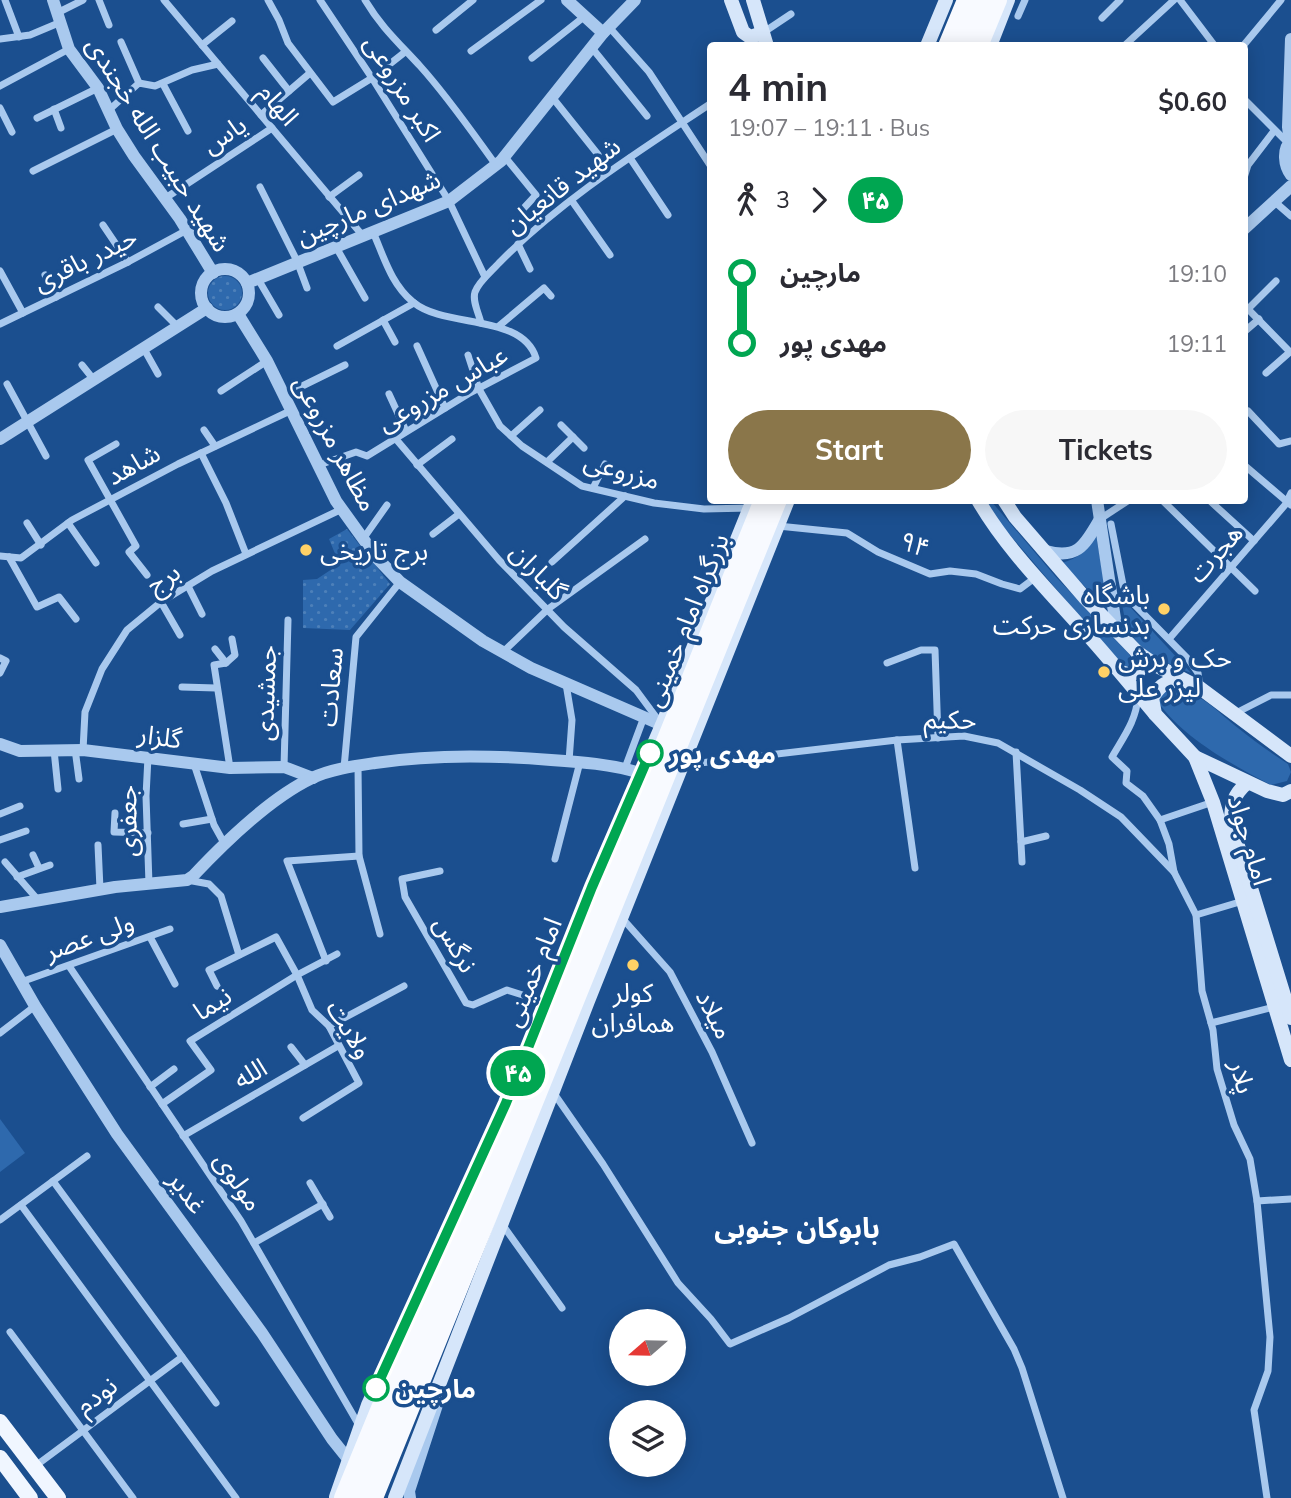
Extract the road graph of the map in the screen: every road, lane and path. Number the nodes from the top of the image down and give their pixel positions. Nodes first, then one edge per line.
1 (5, 0) edge
2 (83, 0) edge
3 (99, 0) edge
4 (164, 0) edge
5 (268, 0) edge
6 (320, 0) edge
7 (365, 0) edge
8 (473, 0) edge
9 (541, 0) edge
10 (567, 0) edge
11 (635, 0) edge
12 (729, 0) edge
13 (753, 0) edge
14 (946, 0) edge
15 (955, 0) edge
16 (966, 0) edge
17 (983, 0) edge
18 (998, 0) edge
19 (1008, 0) edge
20 (1025, 0) edge
21 (1120, 0) edge
22 (1174, 0) edge
23 (1180, 0) edge
24 (1281, 0) edge
25 (57, 12) edge
26 (791, 14) dead end
27 (585, 16) junction
28 (1018, 16) dead end
29 (1102, 18) dead end
30 (232, 21) dead end
31 (109, 25) dead end
32 (436, 30) dead end
33 (606, 30) junction
34 (19, 37) junction
35 (0, 39) edge
36 (765, 39) edge
37 (1291, 39) edge
38 (740, 42) edge
39 (929, 42) edge
40 (939, 42) edge
41 (949, 42) edge
42 (966, 42) edge
43 (981, 42) edge
44 (992, 42) edge
45 (1129, 42) edge
46 (1212, 42) edge
47 (1246, 42) edge
48 (121, 43) dead end
49 (202, 45) junction
50 (592, 48) junction
51 (69, 49) junction
52 (471, 51) dead end
53 (405, 52) junction
54 (263, 58) dead end
55 (533, 58) dead end
56 (218, 64) junction
57 (310, 74) junction
58 (372, 78) junction
59 (139, 83) junction
60 (163, 84) junction
61 (0, 86) edge
62 (98, 88) junction
63 (289, 91) junction
64 (552, 97) junction
65 (1248, 103) edge
66 (707, 106) edge
67 (0, 108) edge
68 (54, 109) junction
69 (109, 110) junction
70 (261, 116) junction
71 (647, 116) dead end
72 (37, 118) dead end
73 (681, 124) junction
74 (61, 128) dead end
75 (117, 128) junction
76 (272, 128) junction
77 (188, 131) dead end
78 (1274, 131) junction
79 (12, 132) dead end
80 (1289, 142) edge
81 (600, 157) dead end
82 (630, 158) junction
83 (500, 161) junction
84 (707, 161) edge
85 (1248, 165) edge
86 (33, 171) dead end
87 (359, 175) dead end
88 (1290, 178) edge
89 (260, 187) dead end
90 (329, 197) junction
91 (164, 199) junction
92 (449, 201) junction
93 (572, 201) junction
94 (1275, 202) junction
95 (523, 209) dead end
96 (668, 215) dead end
97 (1291, 216) edge
98 (1248, 222) edge
99 (103, 225) dead end
100 (187, 230) junction
101 (368, 234) junction
102 (518, 244) junction
103 (336, 246) junction
104 (610, 255) dead end
105 (298, 261) junction
106 (128, 262) junction
107 (530, 269) dead end
108 (0, 271) edge
109 (213, 273) junction
110 (45, 275) dead end
111 (485, 277) junction
112 (252, 281) junction
113 (1276, 281) dead end
114 (9, 287) junction
115 (307, 288) dead end
116 (0, 292) edge
117 (551, 296) dead end
118 (56, 297) junction
119 (365, 298) dead end
120 (414, 303) junction
121 (1248, 305) edge
122 (158, 307) dead end
123 (207, 308) junction
124 (1248, 309) edge
125 (23, 313) junction
126 (238, 314) junction
127 (279, 315) dead end
128 (1259, 319) junction
129 (383, 320) junction
130 (481, 323) junction
131 (0, 324) edge
132 (499, 326) junction
133 (178, 327) junction
134 (1248, 329) edge
135 (395, 342) dead end
136 (337, 346) dead end
137 (417, 346) dead end
138 (144, 349) junction
139 (468, 355) dead end
140 (267, 361) junction
141 (82, 365) dead end
142 (345, 365) dead end
143 (1266, 373) dead end
144 (158, 374) dead end
145 (94, 380) junction
146 (7, 384) dead end
147 (479, 389) junction
148 (221, 391) dead end
149 (389, 394) dead end
150 (284, 396) junction
151 (445, 408) junction
152 (292, 410) junction
153 (540, 410) dead end
154 (1248, 411) dead end
155 (29, 422) junction
156 (561, 425) dead end
157 (204, 430) dead end
158 (406, 430) junction
159 (511, 436) junction
160 (573, 437) junction
161 (395, 438) junction
162 (0, 439) edge
163 (452, 439) dead end
164 (1291, 441) edge
165 (116, 444) dead end
166 (215, 446) junction
167 (584, 448) dead end
168 (201, 453) junction
169 (46, 456) dead end
170 (547, 462) junction
171 (605, 464) dead end
172 (319, 465) junction
173 (417, 465) junction
174 (1248, 468) edge
175 (593, 488) junction
176 (625, 496) junction
177 (1290, 500) edge
178 (109, 502) junction
179 (746, 504) edge
180 (755, 504) edge
181 (755, 504) edge
182 (776, 504) edge
183 (786, 504) edge
184 (975, 504) edge
185 (980, 504) edge
186 (1007, 504) edge
187 (1099, 504) edge
188 (1125, 504) edge
189 (1166, 504) edge
190 (1213, 504) edge
191 (387, 505) dead end
192 (342, 509) junction
193 (459, 514) junction
194 (986, 514) junction
195 (1106, 522) junction
196 (27, 523) dead end
197 (68, 523) junction
198 (778, 526) junction
199 (433, 534) dead end
200 (363, 539) junction
201 (645, 539) dead end
202 (1254, 541) junction
203 (41, 545) junction
204 (1046, 551) junction
205 (246, 554) junction
206 (4, 556) edge
207 (552, 562) dead end
208 (96, 563) dead end
209 (1231, 567) junction
210 (147, 575) dead end
211 (1036, 577) junction
212 (400, 582) junction
213 (188, 586) junction
214 (1255, 591) dead end
215 (161, 602) junction
216 (548, 610) junction
217 (202, 614) dead end
218 (76, 619) dead end
219 (288, 620) dead end
220 (1117, 632) junction
221 (180, 635) dead end
222 (232, 639) dead end
223 (1169, 639) junction
224 (215, 649) dead end
225 (503, 652) junction
226 (1137, 652) junction
227 (0, 658) edge
228 (226, 663) junction
229 (887, 663) dead end
230 (1121, 672) junction
231 (0, 673) edge
232 (1186, 681) junction
233 (566, 684) junction
234 (182, 687) dead end
235 (216, 688) junction
236 (1200, 688) junction
237 (1138, 693) junction
238 (1291, 695) edge
239 (1155, 713) junction
240 (1234, 714) junction
241 (644, 716) junction
242 (662, 725) junction
243 (938, 738) junction
244 (897, 740) junction
245 (0, 744) edge
246 (54, 749) junction
247 (79, 749) junction
248 (1016, 752) junction
249 (1291, 756) edge
250 (148, 757) junction
251 (1195, 757) junction
252 (575, 761) junction
253 (194, 764) junction
254 (681, 765) junction
255 (358, 766) junction
256 (284, 767) junction
257 (230, 768) junction
258 (344, 768) junction
259 (625, 768) junction
260 (640, 773) junction
261 (313, 778) junction
262 (79, 779) dead end
263 (1247, 782) junction
264 (58, 789) dead end
265 (1288, 794) edge
266 (1213, 802) junction
267 (20, 806) dead end
268 (115, 813) dead end
269 (0, 814) edge
270 (212, 819) junction
271 (1160, 820) junction
272 (183, 824) dead end
273 (26, 831) dead end
274 (148, 833) junction
275 (1046, 835) dead end
276 (0, 840) edge
277 (1021, 842) junction
278 (224, 843) junction
279 (98, 845) dead end
280 (33, 855) dead end
281 (359, 856) junction
282 (555, 859) dead end
283 (5, 862) dead end
284 (1022, 862) dead end
285 (50, 865) dead end
286 (915, 868) dead end
287 (39, 869) junction
288 (440, 871) dead end
289 (1174, 872) junction
290 (17, 877) junction
291 (187, 880) junction
292 (149, 884) junction
293 (100, 889) junction
294 (38, 900) junction
295 (1243, 901) junction
296 (0, 907) edge
297 (1196, 915) junction
298 (621, 917) junction
299 (170, 929) dead end
300 (380, 934) dead end
301 (150, 937) junction
302 (0, 945) edge
303 (568, 950) junction
304 (337, 954) dead end
305 (239, 955) junction
306 (326, 961) junction
307 (603, 964) junction
308 (69, 966) junction
309 (297, 975) junction
310 (21, 982) junction
311 (175, 984) dead end
312 (217, 986) dead end
313 (404, 986) dead end
314 (529, 997) dead end
315 (35, 1006) junction
316 (1286, 1008) edge
317 (1211, 1023) junction
318 (329, 1026) junction
319 (0, 1033) edge
320 (338, 1046) junction
321 (292, 1047) dead end
322 (1291, 1060) edge
323 (305, 1065) junction
324 (174, 1069) dead end
325 (150, 1087) junction
326 (553, 1092) junction
327 (162, 1104) junction
328 (303, 1118) dead end
329 (517, 1126) junction
330 (183, 1136) junction
331 (752, 1143) dead end
332 (87, 1156) dead end
333 (54, 1181) junction
334 (310, 1183) dead end
335 (1291, 1199) edge
336 (1257, 1201) junction
337 (323, 1204) junction
338 (21, 1205) junction
339 (330, 1217) dead end
340 (0, 1220) edge
341 (502, 1224) junction
342 (254, 1243) junction
343 (562, 1308) dead end
344 (10, 1332) dead end
345 (452, 1352) junction
346 (182, 1357) junction
347 (150, 1381) junction
348 (216, 1403) dead end
349 (0, 1422) edge
350 (360, 1427) junction
351 (83, 1431) junction
352 (0, 1458) edge
353 (348, 1459) junction
354 (34, 1467) junction
355 (30, 1498) edge
356 (58, 1498) edge
357 (133, 1498) edge
358 (236, 1498) edge
359 (335, 1498) edge
360 (343, 1498) edge
361 (358, 1498) edge
362 (374, 1498) edge
363 (383, 1498) edge
364 (395, 1498) edge
365 (410, 1498) edge
366 (1063, 1498) edge
367 (1267, 1498) edge

1 - 34 street
2 - 25 street
3 - 31 street
4 - 49 street, الهام
5 - 57 street
6 - 58 street, اکبر مزروعی
7 - 53 street
8 - 32 street
9 - 52 street
10 - 27 street
11 - 33 street, شهدای مارچین
12 - 36 main road
12 - 38 main road
13 - 36 main road
14 - 39 main road
15 - 40 highway
16 - 41 highway
17 - 42 highway
18 - 43 highway
19 - 44 main road
20 - 28 street
21 - 29 street
22 - 45 street
23 - 46 street
24 - 47 street
25 - 34 street
25 - 51 street, شهید حبیب الله خجندی
26 - 36 street
27 - 33 street
27 - 55 street
30 - 49 street
33 - 50 street, شهدای مارچین
33 - 73 street
34 - 35 street
37 - 80 street
48 - 59 street
49 - 56 street, الهام
50 - 64 street, شهدای مارچین
50 - 71 street
51 - 61 street
51 - 62 street, شهید حبیب الله خجندی
53 - 58 street
53 - 83 street
54 - 63 street
56 - 60 street
56 - 70 street, الهام
57 - 58 street
57 - 63 street
58 - 92 street, اکبر مزروعی
59 - 60 street
59 - 69 street
60 - 77 street
62 - 68 street
62 - 69 street, شهید حبیب الله خجندی
63 - 70 street
64 - 81 street
64 - 83 street, شهدای مارچین
65 - 78 street
66 - 73 street, شهید قانعیان
67 - 79 street
68 - 72 street
68 - 74 street
69 - 75 street, شهید حبیب الله خجندی
70 - 76 street, الهام
73 - 82 street, شهید قانعیان
73 - 84 street
75 - 86 street
75 - 91 street, شهید حبیب الله خجندی
76 - 90 street, الهام
76 - 91 street, یاس
78 - 80 street
78 - 85 street
80 - 88 street
82 - 93 street, شهید قانعیان
82 - 96 street
83 - 92 street, شهدای مارچین
83 - 95 street
87 - 90 street
88 - 94 street
89 - 105 street
90 - 101 street, الهام
91 - 100 street, شهید حبیب الله خجندی
92 - 101 street, شهدای مارچین
92 - 111 street, اکبر مزروعی
93 - 102 street, شهید قانعیان
93 - 104 street
94 - 97 street
94 - 98 street
99 - 106 street
100 - 106 street, حیدر باقری
100 - 109 street, شهید حبیب الله خجندی
101 - 103 street, شهدای مارچین
101 - 120 street, عباس مزروعی
102 - 107 street
102 - 111 street, شهید قانعیان
103 - 105 street, شهدای مارچین
103 - 119 street
105 - 112 street, شهدای مارچین
105 - 115 street
106 - 118 street, حیدر باقری
108 - 114 street
109 - 112 street
109 - 123 street
110 - 118 street
111 - 130 street
112 - 126 street
112 - 127 street
113 - 121 street
114 - 116 street
114 - 125 street
117 - 132 street
118 - 125 street, حیدر باقری
120 - 129 street
120 - 130 street, عباس مزروعی
122 - 133 street
123 - 126 street
123 - 133 street
124 - 128 street
125 - 131 street, حیدر باقری
126 - 140 street, مظاهر مزروعی
128 - 134 street
128 - 143 street
129 - 135 street
129 - 136 street
130 - 132 street, عباس مزروعی
132 - 147 street, عباس مزروعی
133 - 138 street
137 - 151 street
138 - 144 street
138 - 145 street
139 - 147 street, مزروعی
140 - 148 street
140 - 150 street, مظاهر مزروعی
141 - 145 street
142 - 150 street
145 - 155 street
146 - 155 street
147 - 151 street, عباس مزروعی
147 - 159 street, مزروعی
149 - 158 street
150 - 152 street, مظاهر مزروعی
151 - 158 street, عباس مزروعی
152 - 166 street, شاهد
152 - 172 street, مظاهر مزروعی
153 - 159 street
154 - 164 street
155 - 162 street
155 - 169 street
156 - 160 street
157 - 166 street
158 - 161 street, عباس مزروعی
159 - 170 street, مزروعی
160 - 167 street
160 - 170 street
161 - 172 street, عباس مزروعی
161 - 173 street, گلباران
163 - 173 street
165 - 178 street
166 - 168 street, شاهد
168 - 178 street, شاهد
168 - 205 street
170 - 175 street, مزروعی
171 - 175 street
172 - 192 street, مظاهر مزروعی
173 - 193 street, گلباران
174 - 177 street
175 - 176 street, مزروعی
176 - 179 street, مزروعی
176 - 207 street
177 - 202 street, هجرت
178 - 197 street, شاهد
178 - 210 street
180 - 242 main road, امام خمینی
181 - 329 highway, بزرگراه امام خمینی, bridge
182 - 329 highway, بزرگراه امام خمینی, bridge
183 - 198 main road
184 - 194 main road
185 - 194 main road
186 - 204 main road
187 - 195 street
188 - 195 street
189 - 209 street
190 - 202 street
191 - 200 street
192 - 200 street, مظاهر مزروعی
192 - 205 street, برج
193 - 199 street
193 - 216 street, گلباران
194 - 211 main road
195 - 204 street
195 - 220 street
195 - 223 street
196 - 203 street
197 - 203 street, شاهد
197 - 208 street
198 - 211 street, ۹۴
198 - 254 main road
200 - 212 street, مظاهر مزروعی
201 - 216 street
202 - 209 street, هجرت
203 - 206 street, شاهد
204 - 220 main road
205 - 213 street, برج
206 - 218 street
209 - 214 street
209 - 223 street, هجرت
211 - 230 main road
212 - 225 street, مظاهر مزروعی
212 - 258 street, سعادت
213 - 215 street, برج
213 - 217 street
215 - 221 street
215 - 247 street, برج
216 - 225 street
216 - 242 street, گلباران
219 - 256 street, جمشیدی
220 - 226 main road
222 - 228 street
223 - 236 street
224 - 228 street
225 - 233 street, مظاهر مزروعی
226 - 230 main road
226 - 232 main road
227 - 231 street
228 - 235 street
229 - 243 street
230 - 237 main road
232 - 236 main road
232 - 239 main road
233 - 241 street, مظاهر مزروعی
233 - 252 street
234 - 235 street
235 - 257 street
236 - 240 main road
237 - 239 main road
237 - 271 street, پلار
238 - 240 street
239 - 251 main road
240 - 249 main road
241 - 242 street, مظاهر مزروعی
241 - 259 street
242 - 260 main road, امام خمینی
243 - 244 street, حکیم
243 - 248 street, حکیم
244 - 254 street, حکیم
244 - 286 street
245 - 246 street, گلزار
246 - 247 street, گلزار
246 - 264 street
247 - 250 street, گلزار
247 - 262 street, برج
248 - 277 street
248 - 289 street, حکیم
250 - 253 street, گلزار
250 - 274 street, جعفری
251 - 263 main road
251 - 266 main road, امام جواد
252 - 255 street
252 - 259 street
252 - 282 street
253 - 257 street, گلزار
253 - 270 street
254 - 298 main road
255 - 258 street
255 - 281 street
256 - 257 street, گلزار
256 - 261 street, گلزار
258 - 261 street
259 - 260 street
260 - 303 main road, امام خمینی
261 - 278 street
263 - 265 main road
263 - 316 main road, امام جواد
266 - 271 street
266 - 295 main road, امام جواد
267 - 269 street
268 - 274 street
270 - 272 street
270 - 278 street
271 - 289 street, پلار
273 - 276 street
274 - 292 street, جعفری
275 - 277 street
277 - 284 street
278 - 291 street
279 - 293 street
280 - 287 street
281 - 300 street
281 - 306 street
283 - 290 street
285 - 287 street
287 - 290 street
288 - 314 street, نرگس
289 - 297 street, پلار
290 - 294 street
291 - 292 street
291 - 305 street
292 - 293 street
293 - 294 street
294 - 296 street
295 - 297 street
295 - 316 main road, امام جواد
297 - 317 street, پلار
298 - 307 main road
298 - 331 street, میلاد
299 - 301 street, ولی عصر
301 - 308 street, ولی عصر
301 - 311 street
302 - 310 street, غدیر
303 - 307 main road
303 - 350 main road, امام خمینی
304 - 306 street, نیما
305 - 309 street, ولایت
305 - 312 street
306 - 309 street, نیما
307 - 326 main road
308 - 310 street, ولی عصر
308 - 325 street, مولوی
309 - 318 street, ولایت
309 - 327 street, نیما
310 - 315 street, غدیر
313 - 318 street
315 - 319 street
315 - 353 street, غدیر
316 - 317 street
316 - 322 main road, امام جواد
317 - 336 street, پلار
318 - 320 street, ولایت
320 - 323 street, الله
320 - 328 street, ولایت
321 - 323 street
323 - 330 street, الله
324 - 325 street
325 - 327 street, مولوی
326 - 341 main road
326 - 366 street
327 - 330 street, مولوی
329 - 360 highway
329 - 361 highway, بزرگراه امام خمینی, bridge
329 - 362 highway, بزرگراه امام خمینی, bridge
329 - 363 highway
330 - 342 street, مولوی
332 - 333 street
333 - 338 street
333 - 346 street
334 - 337 street
335 - 336 street
336 - 367 street, پلار
337 - 339 street
337 - 342 street
338 - 340 street
338 - 347 street
341 - 343 street
341 - 345 main road
342 - 350 street, مولوی
344 - 351 street
345 - 364 main road
345 - 365 street
346 - 347 street, نودم
346 - 348 street
347 - 351 street, نودم
347 - 358 street
349 - 354 main road
350 - 353 main road, امام خمینی
351 - 354 street, نودم
351 - 357 street
352 - 355 main road
353 - 359 main road, امام خمینی
354 - 356 main road

